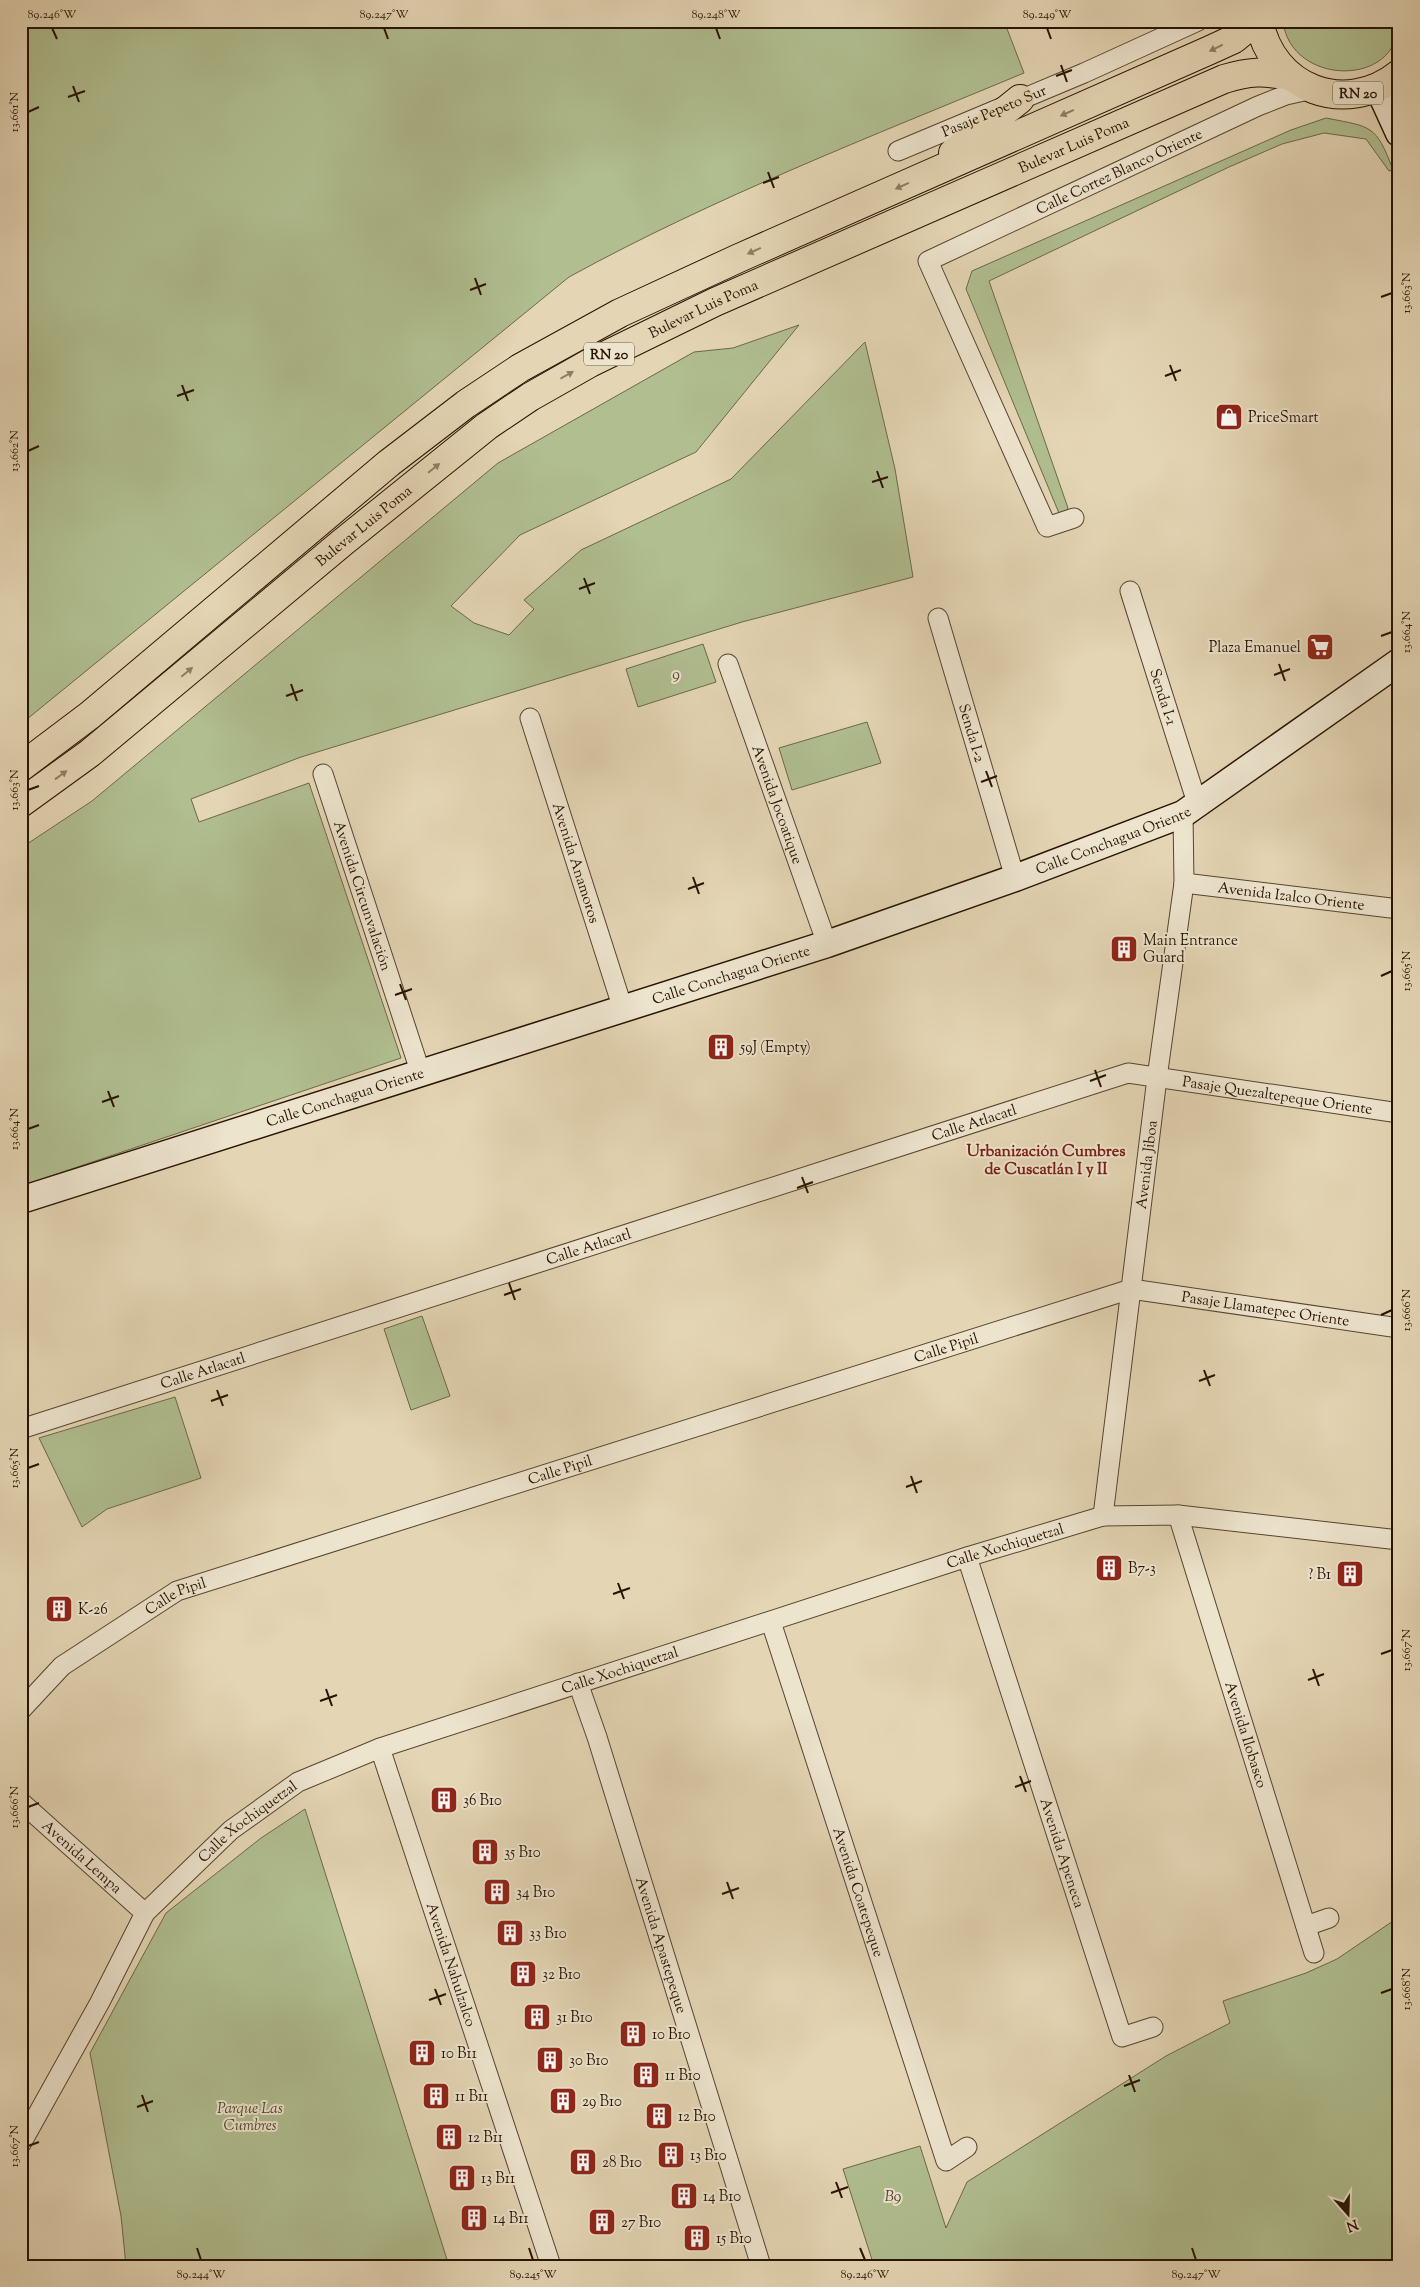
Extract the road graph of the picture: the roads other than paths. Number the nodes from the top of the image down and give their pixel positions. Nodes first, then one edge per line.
1 (1198, 21) edge
2 (1258, 21) edge
3 (1388, 80) edge
4 (1301, 83) junction
5 (1020, 99) junction
6 (1399, 133) edge
7 (898, 151) dead end
8 (926, 175) junction
9 (1074, 518) dead end
10 (1130, 591) dead end
11 (938, 618) dead end
12 (1399, 662) edge
13 (728, 664) dead end
14 (530, 718) dead end
15 (21, 767) edge
16 (324, 774) dead end
17 (21, 803) edge
18 (1190, 809) junction
19 (1015, 878) junction
20 (1184, 883) junction
21 (1399, 910) edge
22 (827, 944) junction
23 (623, 1008) junction
24 (421, 1074) junction
25 (1157, 1078) junction
26 (1399, 1113) edge
27 (21, 1200) edge
28 (1131, 1289) junction
29 (1399, 1328) edge
30 (21, 1429) edge
31 (1104, 1516) junction
32 (1178, 1516) junction
33 (1399, 1540) edge
34 (967, 1556) junction
35 (771, 1622) junction
36 (578, 1683) junction
37 (21, 1710) edge
38 (380, 1748) junction
39 (21, 1802) edge
40 (145, 1913) junction
41 (1329, 1918) dead end
42 (1306, 1926) junction
43 (1314, 1953) dead end
44 (1153, 2027) dead end
45 (21, 2144) edge
46 (966, 2148) dead end
47 (551, 2266) edge
48 (761, 2266) edge

1 - 5 street, Pasaje Pepeto Sur
2 - 4 highway, RN 20
2 -> 8 highway, Bulevar Luis Poma / RN 20
3 - 4 highway, RN 20
3 - 6 main road
4 - 9 street, Calle Cortez Blanco Oriente
17 -> 4 highway, Bulevar Luis Poma / RN 20
5 - 7 street, Pasaje Pepeto Sur
5 - 8 highway
8 -> 15 highway, Bulevar Luis Poma / RN 20
10 - 18 street, Senda I-1
11 - 19 street, Senda I-2
12 - 18 main road, Calle Conchagua Oriente
13 - 22 street, Avenida Jocoatique
14 - 23 street, Avenida Anamoros
16 - 24 street, Avenida Circunvalación
18 - 19 main road, Calle Conchagua Oriente
18 - 20 street, Avenida Jiboa
19 - 22 main road, Calle Conchagua Oriente
20 - 21 street, Avenida Izalco Oriente
20 - 25 street, Avenida Jiboa
22 - 23 main road, Calle Conchagua Oriente
23 - 24 main road, Calle Conchagua Oriente
24 - 27 main road, Calle Conchagua Oriente
25 - 26 street, Pasaje Quezaltepeque Oriente
25 - 28 street, Avenida Jiboa
25 - 30 street, Calle Atlacatl
28 - 29 street, Pasaje Llamatepec Oriente
28 - 31 street, Avenida Jiboa
28 - 37 street, Calle Pipil
31 - 32 street, Calle Xochiquetzal
31 - 34 street, Calle Xochiquetzal
32 - 33 street, Calle Xochiquetzal
32 - 42 street, Avenida Ilobasco
34 - 35 street, Calle Xochiquetzal
34 - 44 street, Avenida Apeneca
35 - 36 street, Calle Xochiquetzal
35 - 46 street, Avenida Coatepeque
36 - 38 street, Calle Xochiquetzal
36 - 48 street, Avenida Apastepeque
38 - 40 street, Calle Xochiquetzal
38 - 47 street, Avenida Nahulzalco
39 - 40 street, Avenida Lempa
40 - 45 street, Calle Xochiquetzal
41 - 42 street
42 - 43 street, Avenida Ilobasco

